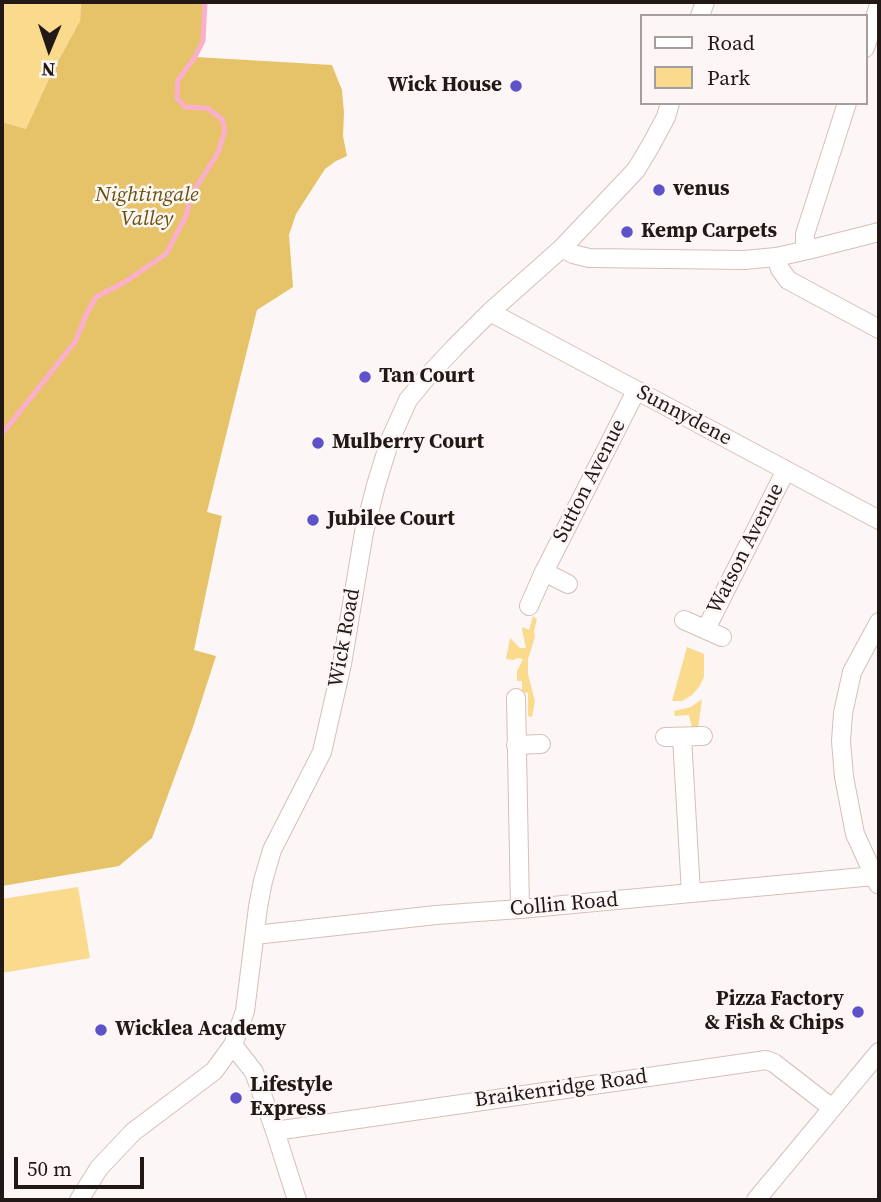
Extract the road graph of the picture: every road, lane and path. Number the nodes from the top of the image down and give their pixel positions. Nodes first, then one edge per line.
1 (879, 5) edge
2 (867, 42) edge
3 (669, 105) edge
4 (846, 105) edge
5 (879, 232) edge
6 (562, 248) junction
7 (808, 250) junction
8 (776, 257) junction
9 (490, 312) junction
10 (879, 329) edge
11 (636, 391) junction
12 (786, 470) junction
13 (879, 520) edge
14 (544, 572) junction
15 (568, 584) dead end
16 (529, 606) dead end
17 (684, 620) dead end
18 (879, 622) edge
19 (516, 698) dead end
20 (703, 736) dead end
21 (541, 744) dead end
22 (516, 745) junction
23 (876, 881) edge
24 (691, 893) junction
25 (520, 909) junction
26 (255, 935) junction
27 (233, 1045) junction
28 (879, 1052) edge
29 (832, 1108) junction
30 (275, 1131) junction
31 (79, 1200) edge
32 (297, 1200) edge
33 (757, 1200) edge

1 - 2 street
3 - 6 street, Wick Road
4 - 7 street
5 - 7 street
6 - 8 street
6 - 9 street, Wick Road
7 - 8 street
8 - 10 street
9 - 11 street, Sunnydene
9 - 26 street, Wick Road
11 - 12 street, Sunnydene
11 - 14 street, Sutton Avenue
12 - 13 street, Sunnydene
12 - 17 street, Watson Avenue
14 - 15 street
14 - 16 street, Sutton Avenue
18 - 23 street
19 - 22 street
20 - 24 street
21 - 22 street
22 - 25 street
23 - 24 street, Collin Road
24 - 25 street, Collin Road
25 - 26 street, Collin Road
26 - 27 street, Wick Road
27 - 30 street
27 - 31 street, Wick Road
28 - 29 street
29 - 30 street, Braikenridge Road
29 - 33 street
30 - 32 street

